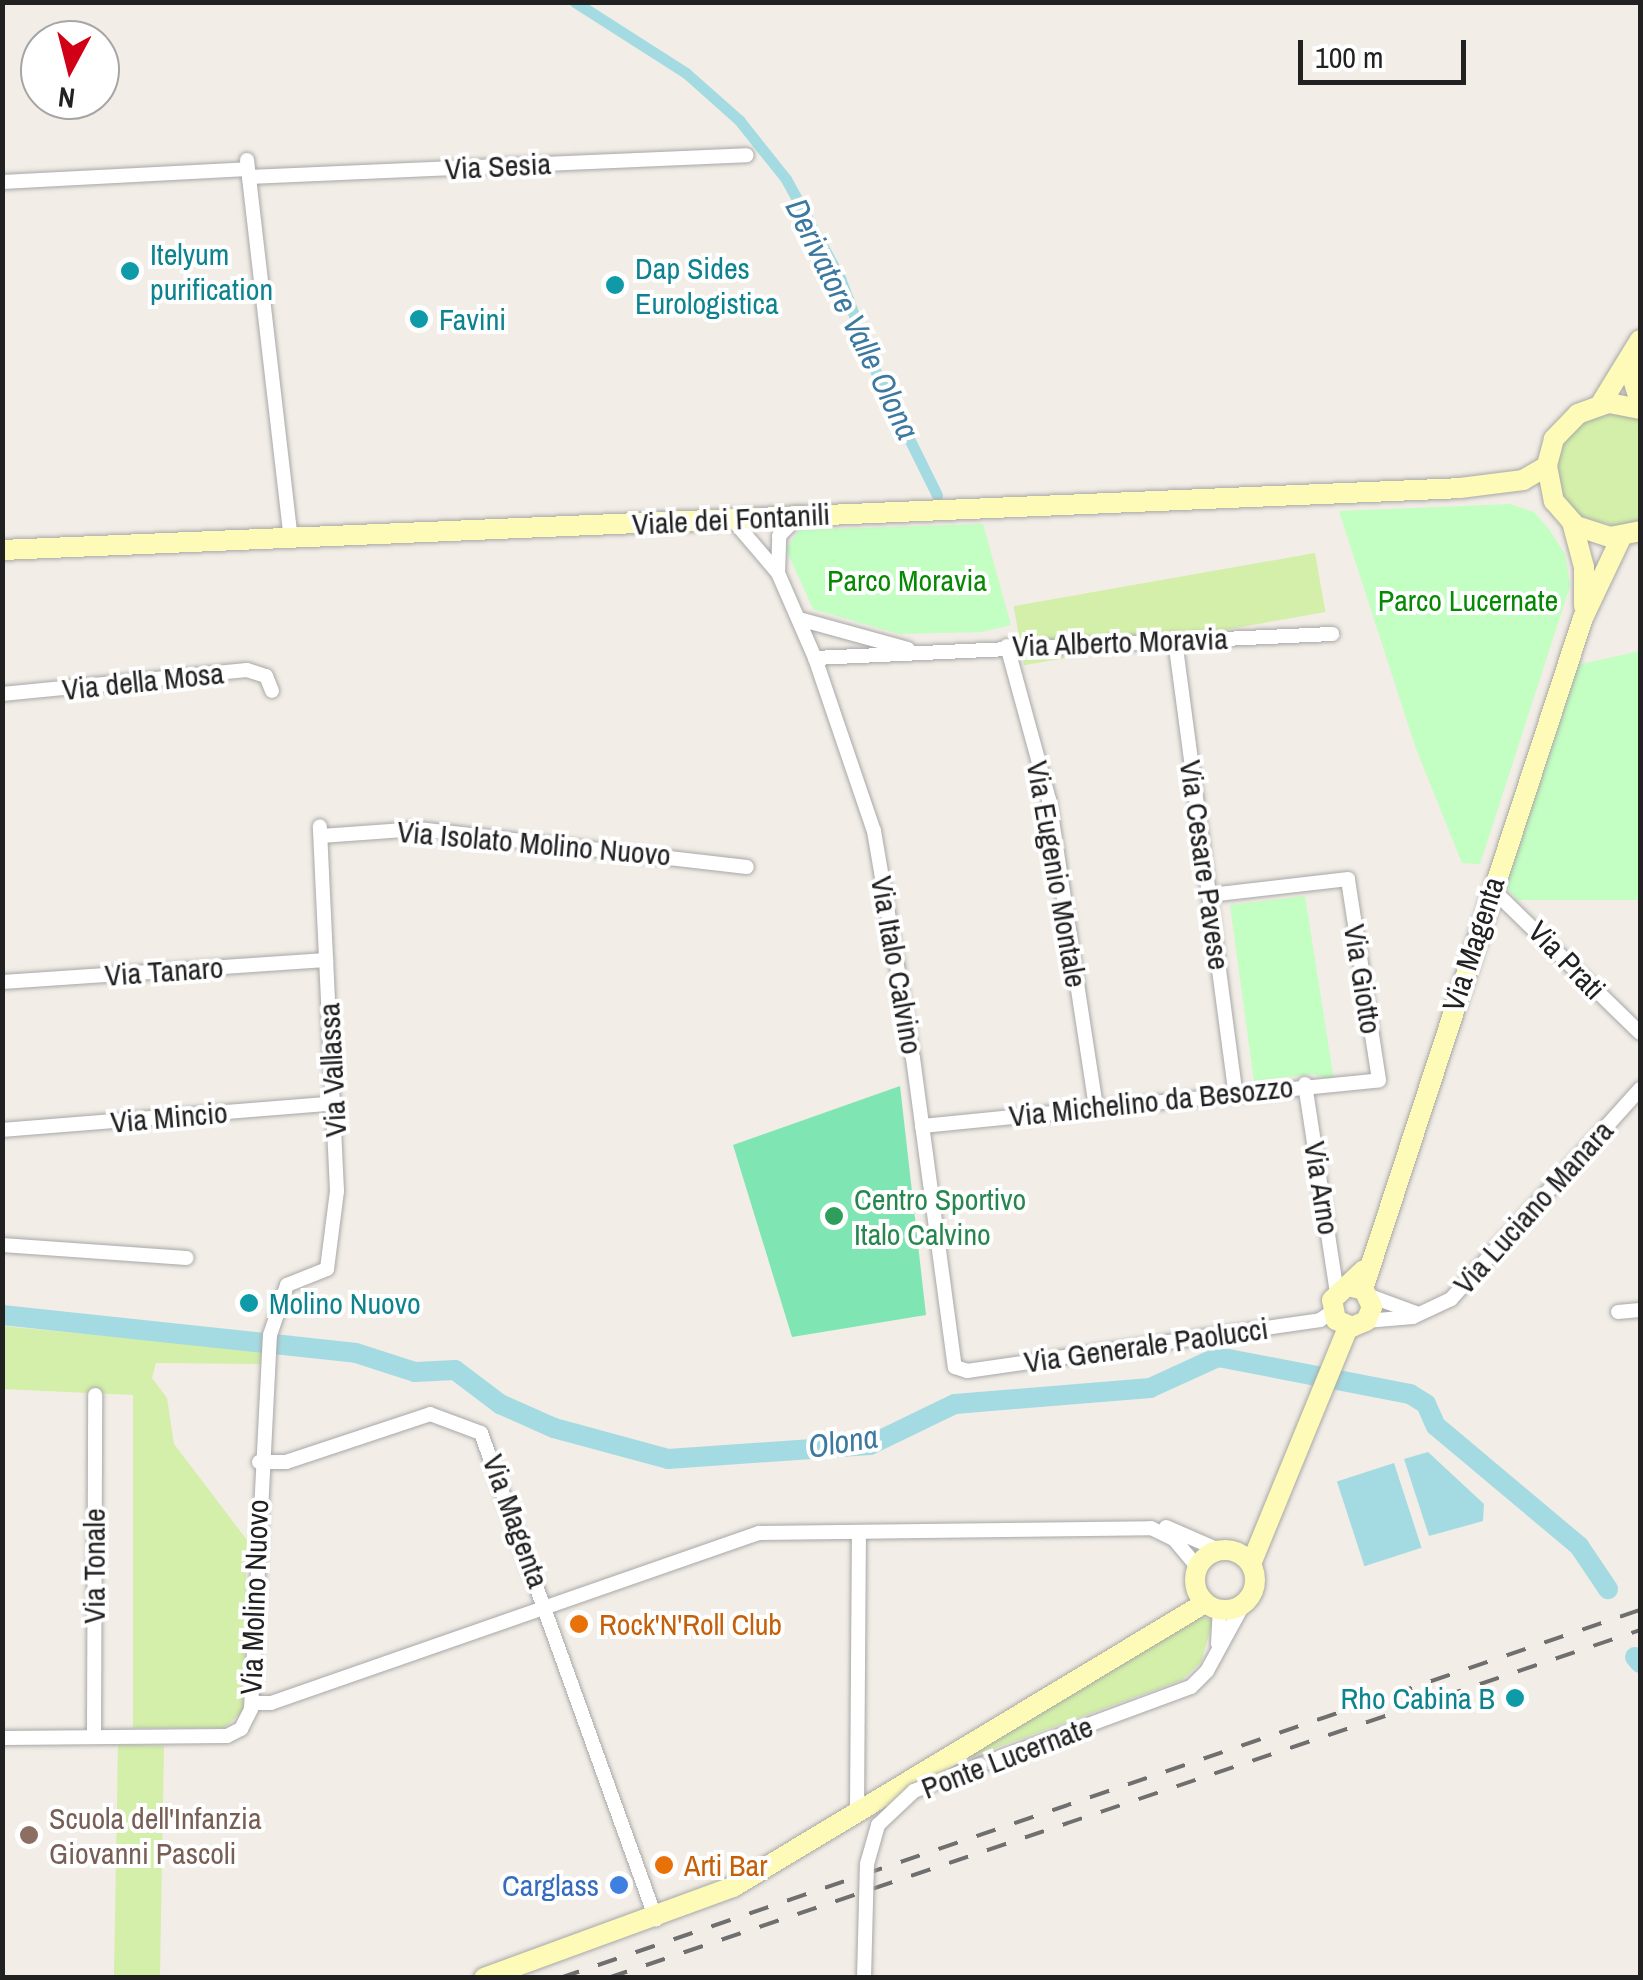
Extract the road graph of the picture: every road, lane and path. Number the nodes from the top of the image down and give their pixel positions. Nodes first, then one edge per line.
1 (748, 155) dead end
2 (248, 168) junction
3 (2, 182) edge
4 (1639, 342) edge
5 (1600, 404) junction
6 (1640, 406) edge
7 (1546, 466) junction
8 (1460, 488) junction
9 (1554, 501) junction
10 (798, 516) junction
11 (732, 519) junction
12 (1572, 522) junction
13 (1631, 534) edge
14 (290, 538) junction
15 (2, 550) edge
16 (778, 573) junction
17 (1583, 618) junction
18 (799, 619) junction
19 (1332, 634) dead end
20 (1175, 640) junction
21 (1006, 646) junction
22 (909, 649) junction
23 (815, 658) junction
24 (272, 691) dead end
25 (2, 694) edge
26 (320, 831) joint
27 (747, 866) dead end
28 (1492, 889) junction
29 (1209, 896) junction
30 (326, 960) junction
31 (2, 982) edge
32 (1640, 1034) edge
33 (1379, 1080) joint
34 (1306, 1084) junction
35 (1640, 1088) edge
36 (1235, 1090) junction
37 (335, 1103) junction
38 (1096, 1106) junction
39 (922, 1126) junction
40 (2, 1130) edge
41 (2, 1245) edge
42 (187, 1258) dead end
43 (287, 1285) joint
44 (1351, 1306) junction
45 (1640, 1310) edge
46 (1618, 1312) dead end
47 (1417, 1314) junction
48 (958, 1369) joint
49 (94, 1395) dead end
50 (258, 1462) junction
51 (1263, 1523) junction
52 (1136, 1527) junction
53 (858, 1532) junction
54 (1226, 1550) junction
55 (1251, 1564) junction
56 (1196, 1574) junction
57 (1244, 1603) junction
58 (546, 1606) junction
59 (1213, 1607) junction
60 (1129, 1644) junction
61 (1218, 1650) junction
62 (252, 1702) junction
63 (94, 1737) junction
64 (2, 1738) edge
65 (856, 1810) junction
66 (656, 1919) junction
67 (484, 1978) edge
68 (864, 1978) edge

1 - 2 street, Via Sesia
2 - 3 street, Via Sesia
2 - 14 street
4 - 5 street
4 - 6 street
5 - 6 street
5 - 7 street
7 - 8 street, Viale dei Fontanili
7 - 9 street
8 - 9 street, Viale dei Fontanili
8 - 10 street, Viale dei Fontanili
9 - 12 street
10 - 11 street, Viale dei Fontanili
10 - 16 street
11 - 14 street, Viale dei Fontanili
11 - 16 street, Via Italo Calvino
12 - 13 street
12 - 17 street, Via Magenta
13 - 17 street, Via Magenta
14 - 15 street, Viale dei Fontanili
16 - 18 street, Via Italo Calvino
17 - 28 street, Via Magenta
18 - 22 street, Via Alberto Moravia
18 - 23 street, Via Italo Calvino
19 - 20 street, Via Alberto Moravia
20 - 21 street, Via Alberto Moravia
20 - 29 street, Via Cesare Pavese
21 - 22 street, Via Alberto Moravia
21 - 38 street, Via Eugenio Montale
22 - 23 street, Via Alberto Moravia
23 - 39 street, Via Italo Calvino
24 - 25 street, Via della Mosa
26 - 27 street, Via Isolato Molino Nuovo
26 - 30 street, Via Vallassa
28 - 32 street, Via Prati
28 - 44 street, Via Magenta
29 - 33 street, Via Giotto
29 - 36 street, Via Cesare Pavese
30 - 31 street, Via Tanaro
30 - 37 street, Via Vallassa
33 - 34 street, Via Michelino da Besozzo
34 - 36 street, Via Michelino da Besozzo
34 - 44 street, Via Arno
35 - 47 street, Via Luciano Manara
36 - 38 street, Via Michelino da Besozzo
37 - 40 street, Via Mincio
37 - 43 street, Via Vallassa
38 - 39 street, Via Michelino da Besozzo
39 - 48 street, Via Italo Calvino
41 - 42 street
43 - 50 street, Via Molino Nuovo
44 - 47 street, Via Luciano Manara
44 - 47 street
44 - 48 street, Via Generale Paolucci
44 - 51 street, Via Magenta
45 - 46 street
49 - 63 street, Via Tonale
50 - 58 street, Via Magenta
50 - 62 street, Via Molino Nuovo
51 - 54 street, Via Magenta
51 - 55 street, Via Magenta
52 - 53 street, Via Magenta
52 - 54 street, Via Magenta
52 - 56 street, Via Magenta
53 - 58 street, Via Magenta
53 - 65 street
54 - 55 street
54 - 56 street
55 - 57 street
56 - 59 street
56 - 60 street
57 - 59 street
57 - 61 street, Ponte Lucernate
58 - 62 street, Via Magenta
58 - 66 street, Via Magenta
59 - 60 street
59 - 61 street
60 - 65 street
61 - 68 street, Ponte Lucernate, bridge
62 - 63 street, Via Molino Nuovo
63 - 64 street, Via Molino Nuovo
65 - 66 street
66 - 67 street

